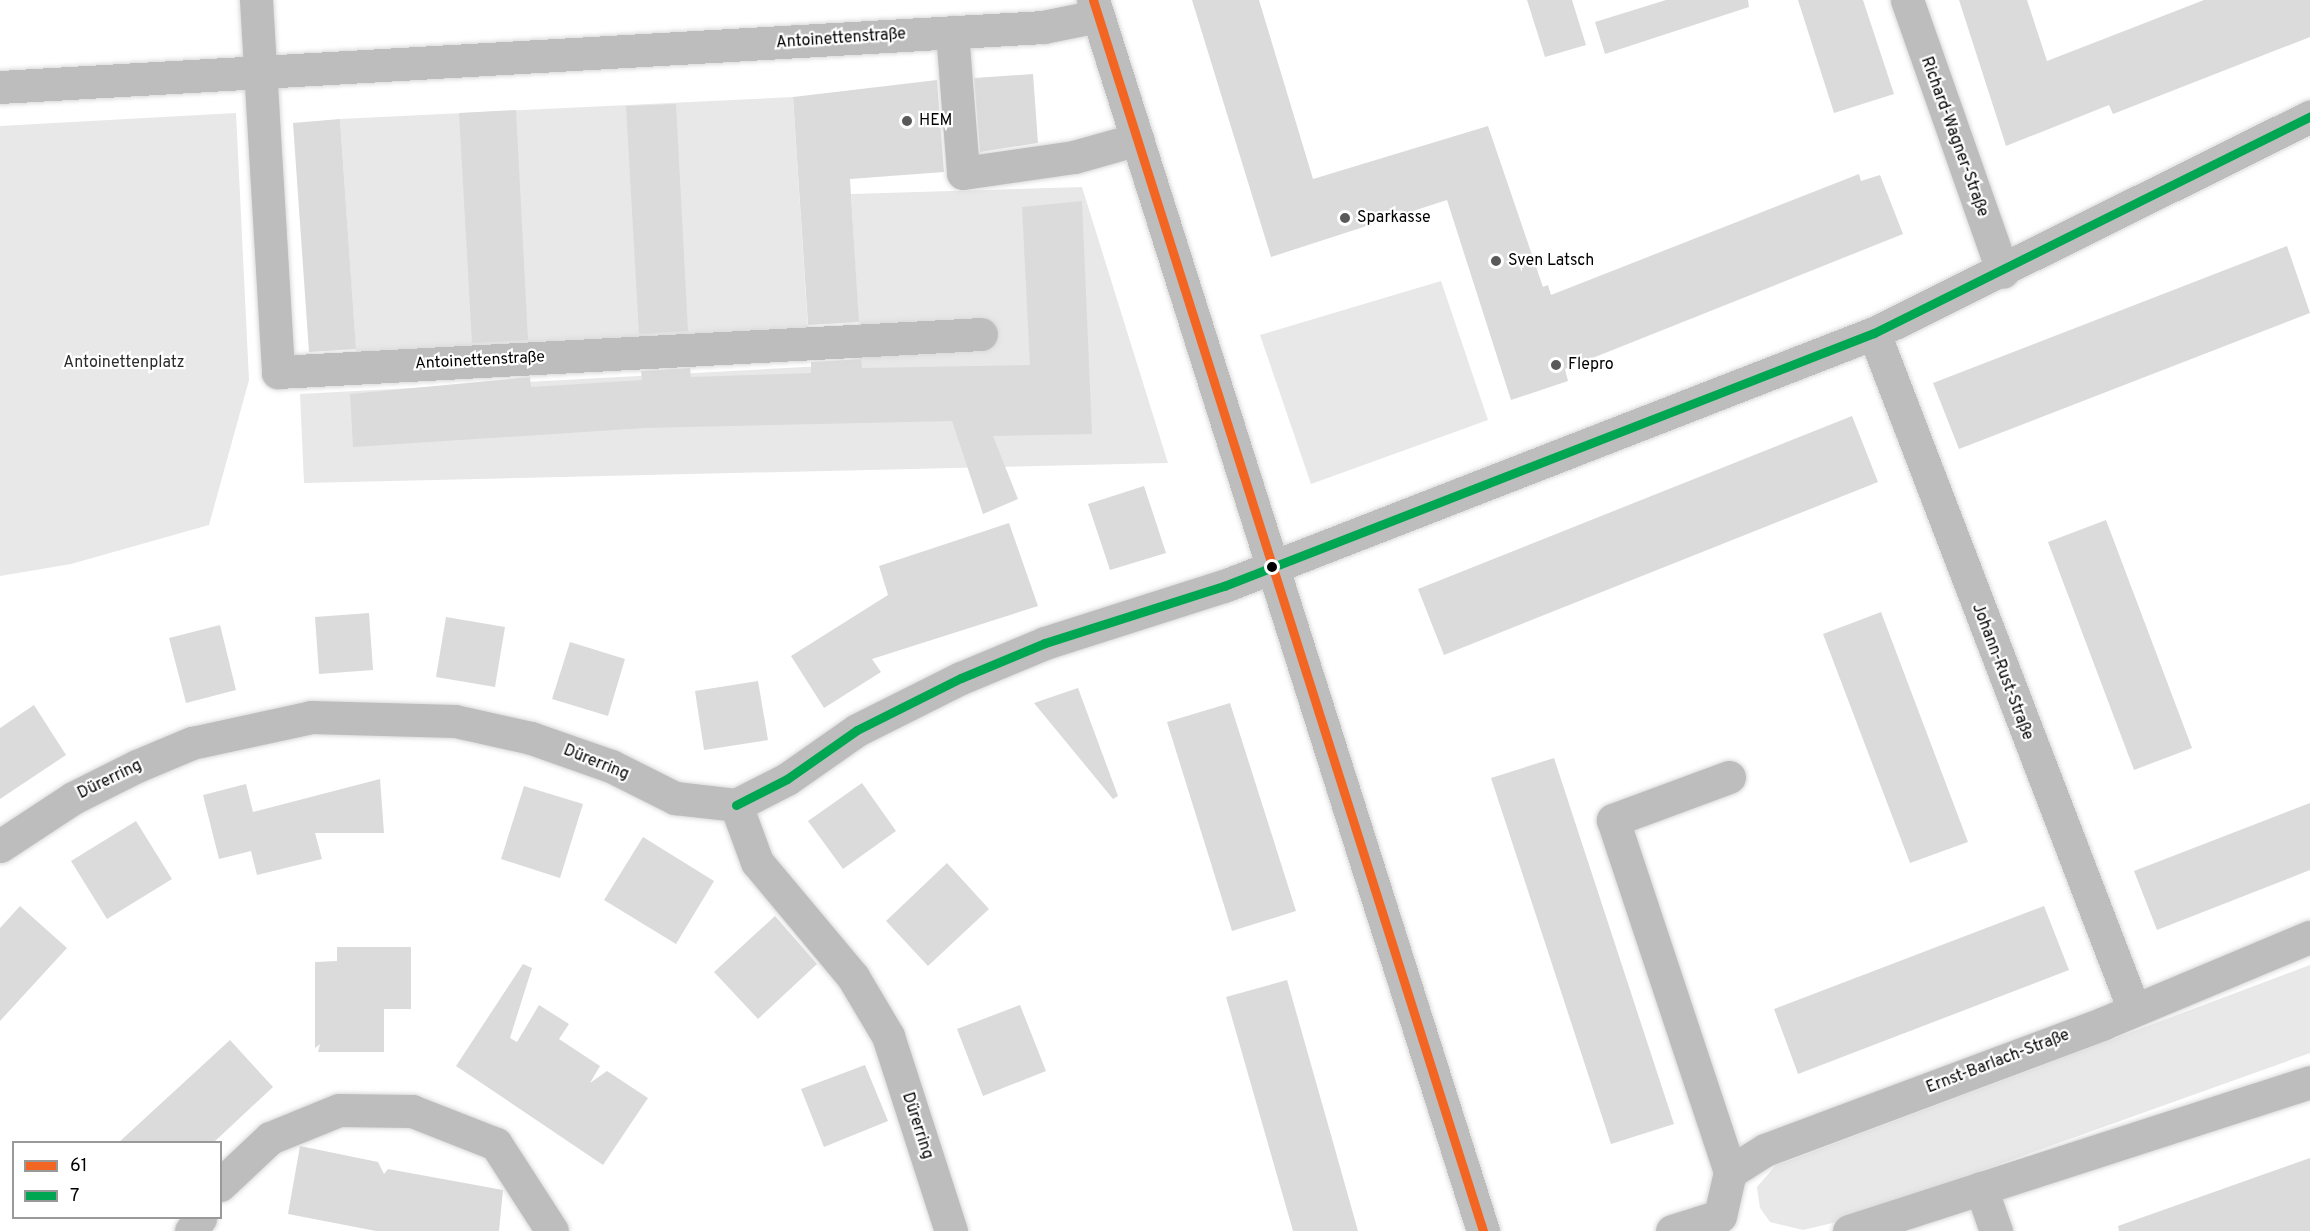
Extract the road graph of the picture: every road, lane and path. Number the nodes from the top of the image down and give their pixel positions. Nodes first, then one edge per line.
1 (256, 0) edge
2 (1908, 0) edge
3 (1096, 8) edge
4 (952, 32) junction
5 (260, 72) junction
6 (0, 87) edge
7 (2308, 124) edge
8 (1138, 139) junction
9 (2003, 272) junction
10 (1874, 333) junction
11 (981, 334) dead end
12 (1273, 566) junction
13 (1729, 777) dead end
14 (736, 805) junction
15 (0, 846) edge
16 (2310, 937) edge
17 (2134, 1010) junction
18 (2310, 1082) edge
19 (1730, 1172) junction
20 (222, 1183) edge
21 (1981, 1188) junction
22 (1728, 1224) edge
23 (552, 1231) edge
24 (951, 1231) edge
25 (1483, 1231) edge
26 (1672, 1231) edge
27 (1849, 1231) edge
28 (1996, 1231) edge

1 - 5 street
2 - 9 street, Richard-Wagner-Straße
3 - 4 street, Antoinettenstraße
3 - 8 street
4 - 5 street, Antoinettenstraße
4 - 8 street
5 - 6 street, Antoinettenstraße
5 - 11 street, Antoinettenstraße
7 - 9 street
8 - 12 street
9 - 10 street
10 - 12 street
10 - 17 street, Johann-Rust-Straße
12 - 14 street
12 - 25 street
13 - 19 street
14 - 15 street, Dürerring
14 - 24 street, Dürerring
16 - 17 street, Ernst-Barlach-Straße
17 - 19 street, Ernst-Barlach-Straße
18 - 21 street
19 - 22 street
20 - 23 street
21 - 27 street
21 - 28 street
22 - 26 street

